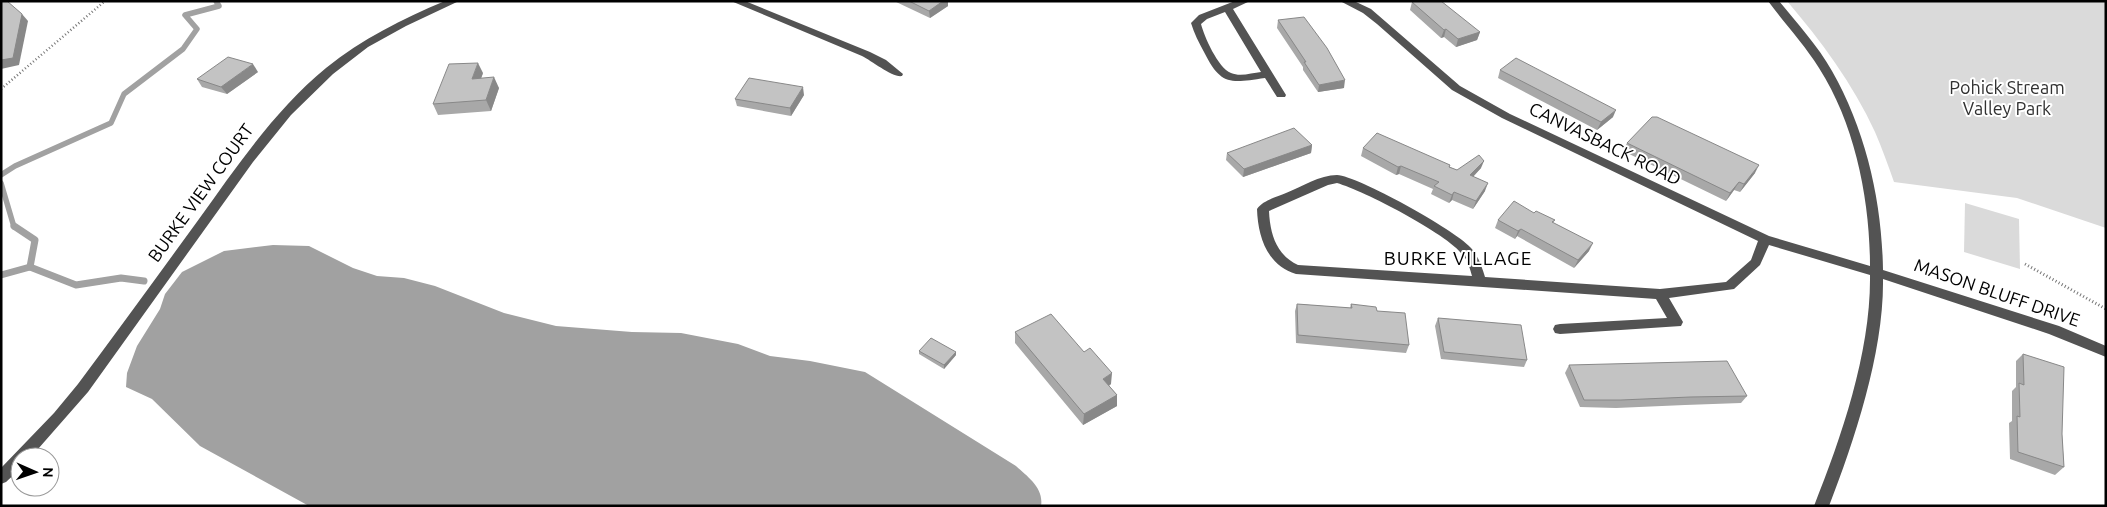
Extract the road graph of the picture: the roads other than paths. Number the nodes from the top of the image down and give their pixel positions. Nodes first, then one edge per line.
1 (454, 1) edge
2 (736, 1) edge
3 (1245, 1) edge
4 (1345, 1) edge
5 (1773, 1) edge
6 (1228, 8) junction
7 (898, 74) dead end
8 (1268, 74) junction
9 (1281, 95) dead end
10 (1765, 239) junction
11 (1876, 272) junction
12 (1481, 283) junction
13 (1660, 294) junction
14 (1560, 329) dead end
15 (2106, 352) edge
16 (31, 447) edge
17 (10, 469) edge
18 (1, 478) edge
19 (1821, 506) edge

1 - 16 street, BURKE VIEW COURT
2 - 7 street
3 - 6 street
4 - 10 street, CANVASBACK ROAD
5 - 11 street
6 - 8 street
6 - 8 street
8 - 9 street
10 - 11 street, CANVASBACK ROAD
10 - 13 street
11 - 15 street, MASON BLUFF DRIVE
11 - 19 street
12 - 12 street
12 - 13 street
13 - 14 street
17 - 18 street, BURKE VIEW COURT

